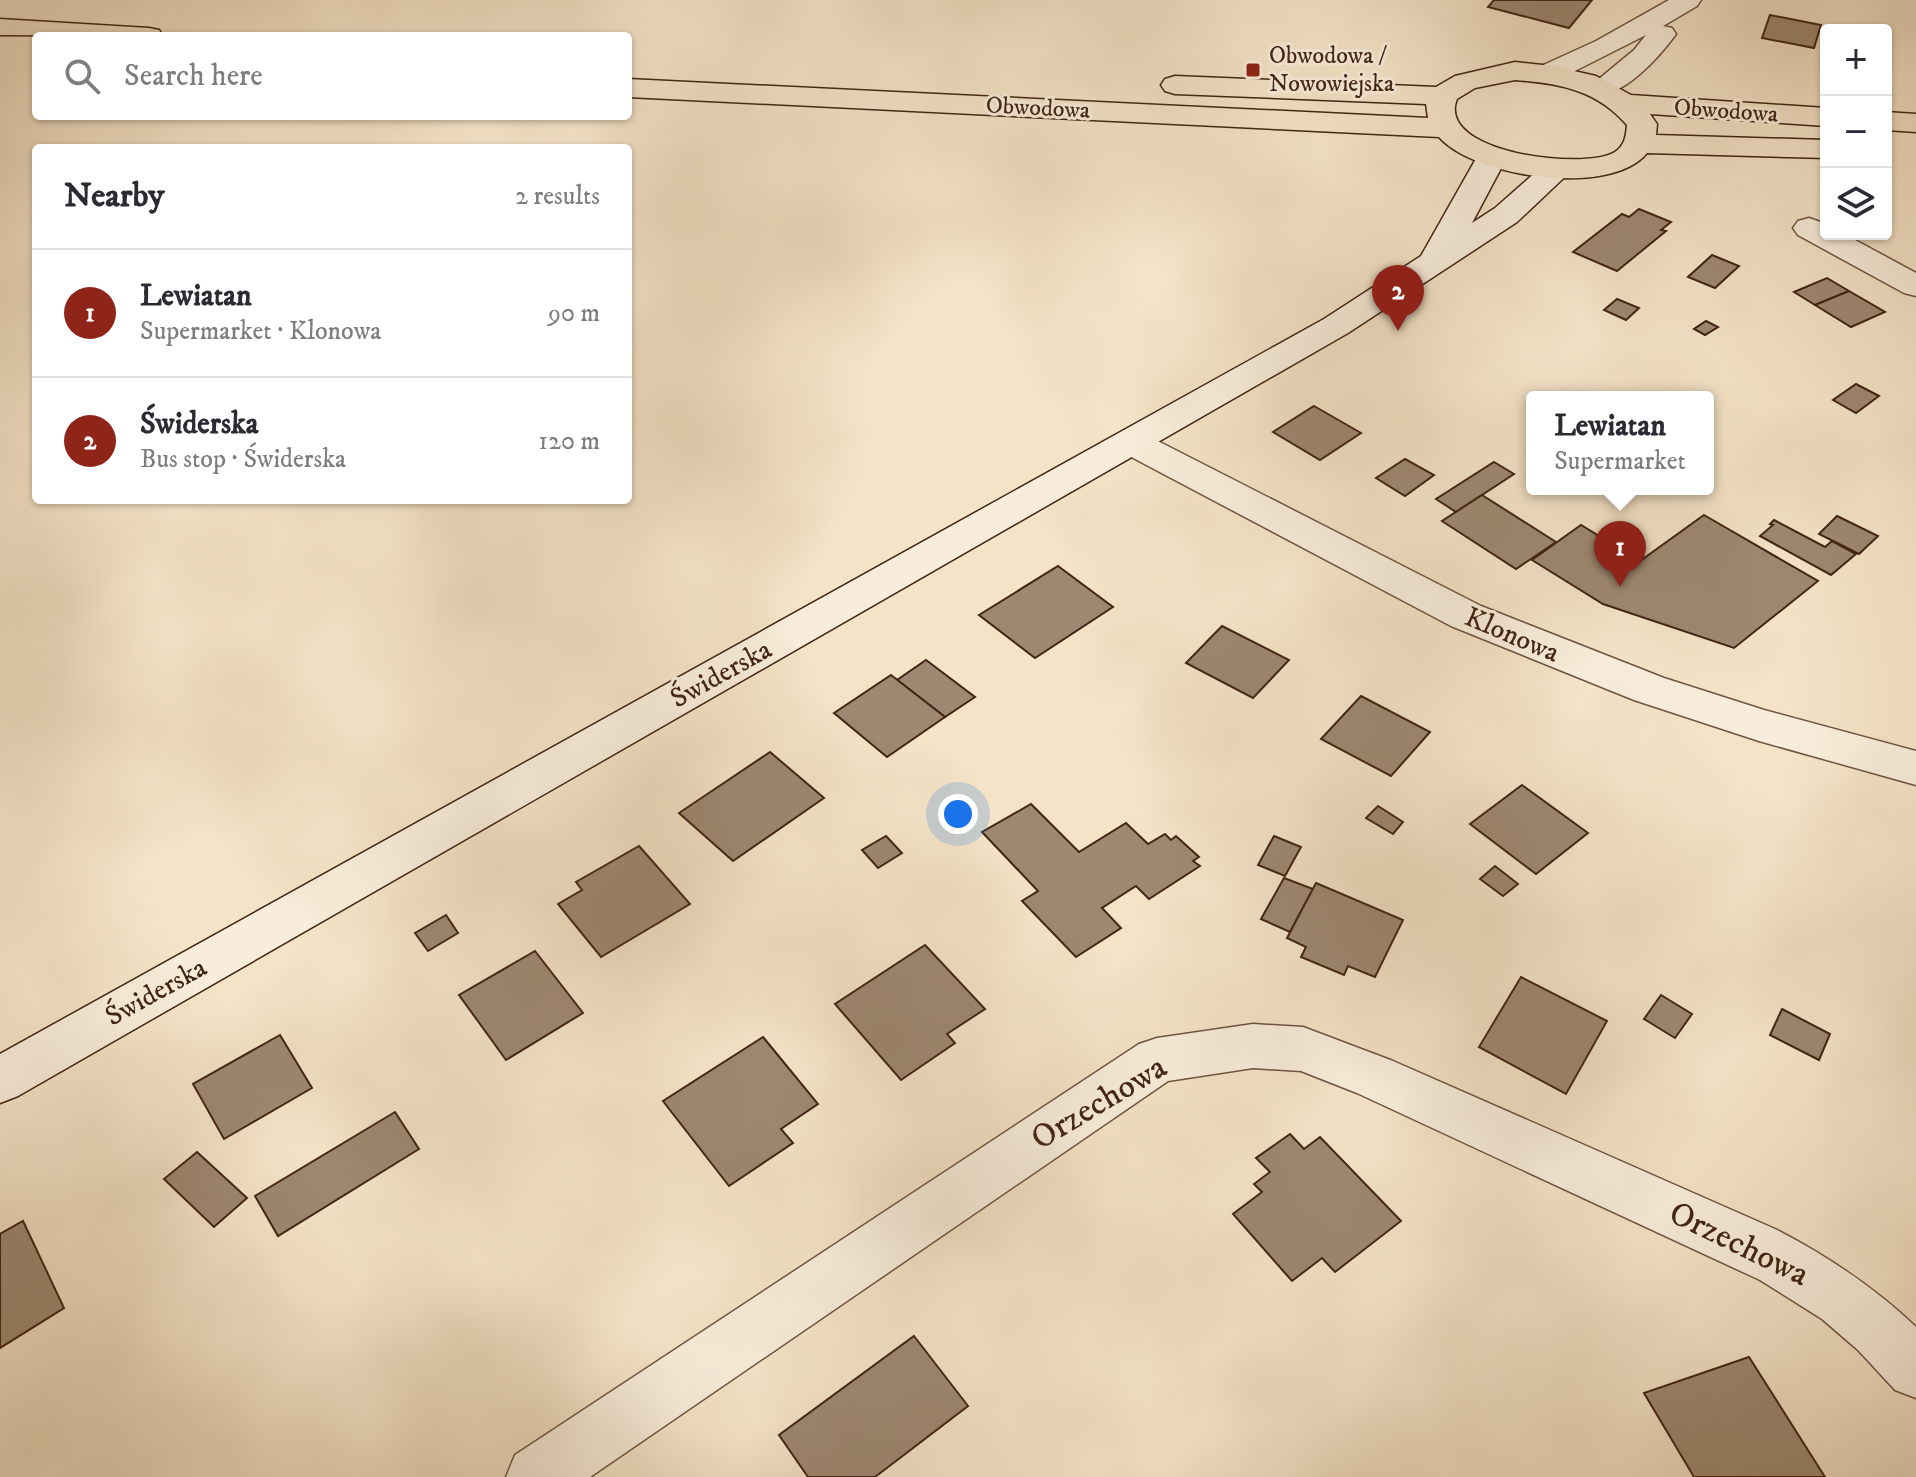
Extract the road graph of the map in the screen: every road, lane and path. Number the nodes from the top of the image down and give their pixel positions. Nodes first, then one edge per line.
1 (1689, 0) edge
2 (0, 27) edge
3 (83, 32) edge
4 (0, 52) edge
5 (32, 55) edge
6 (1549, 73) junction
7 (1142, 83) dead end
8 (632, 88) edge
9 (1602, 88) junction
10 (1444, 96) junction
11 (1627, 104) junction
12 (1820, 117) edge
13 (1892, 121) edge
14 (1916, 123) edge
15 (1447, 128) junction
16 (1639, 144) junction
17 (1820, 149) edge
18 (1492, 157) junction
19 (1557, 170) junction
20 (1809, 228) dead end
21 (1436, 258) junction
22 (1916, 286) edge
23 (1133, 443) junction
24 (1916, 768) edge
25 (0, 1080) edge
26 (1916, 1369) edge
27 (537, 1477) edge

1 - 6 street
1 - 9 street
2 - 3 main road
4 - 5 main road
6 - 9 main road, Obwodowa
6 - 10 main road, Obwodowa
7 - 10 main road
8 - 15 main road, Obwodowa
9 - 11 main road, Obwodowa
10 - 15 main road
11 - 12 main road, Obwodowa
11 - 16 main road, Obwodowa
13 - 14 main road
15 - 18 main road, Obwodowa
16 - 17 main road, Obwodowa
16 - 19 main road, Obwodowa
18 - 19 main road, Obwodowa
18 - 21 street, Świderska
19 - 21 street, Świderska
20 - 22 street
21 - 23 street, Świderska
23 - 24 street, Klonowa
23 - 25 street, Świderska
26 - 27 street, Orzechowa

